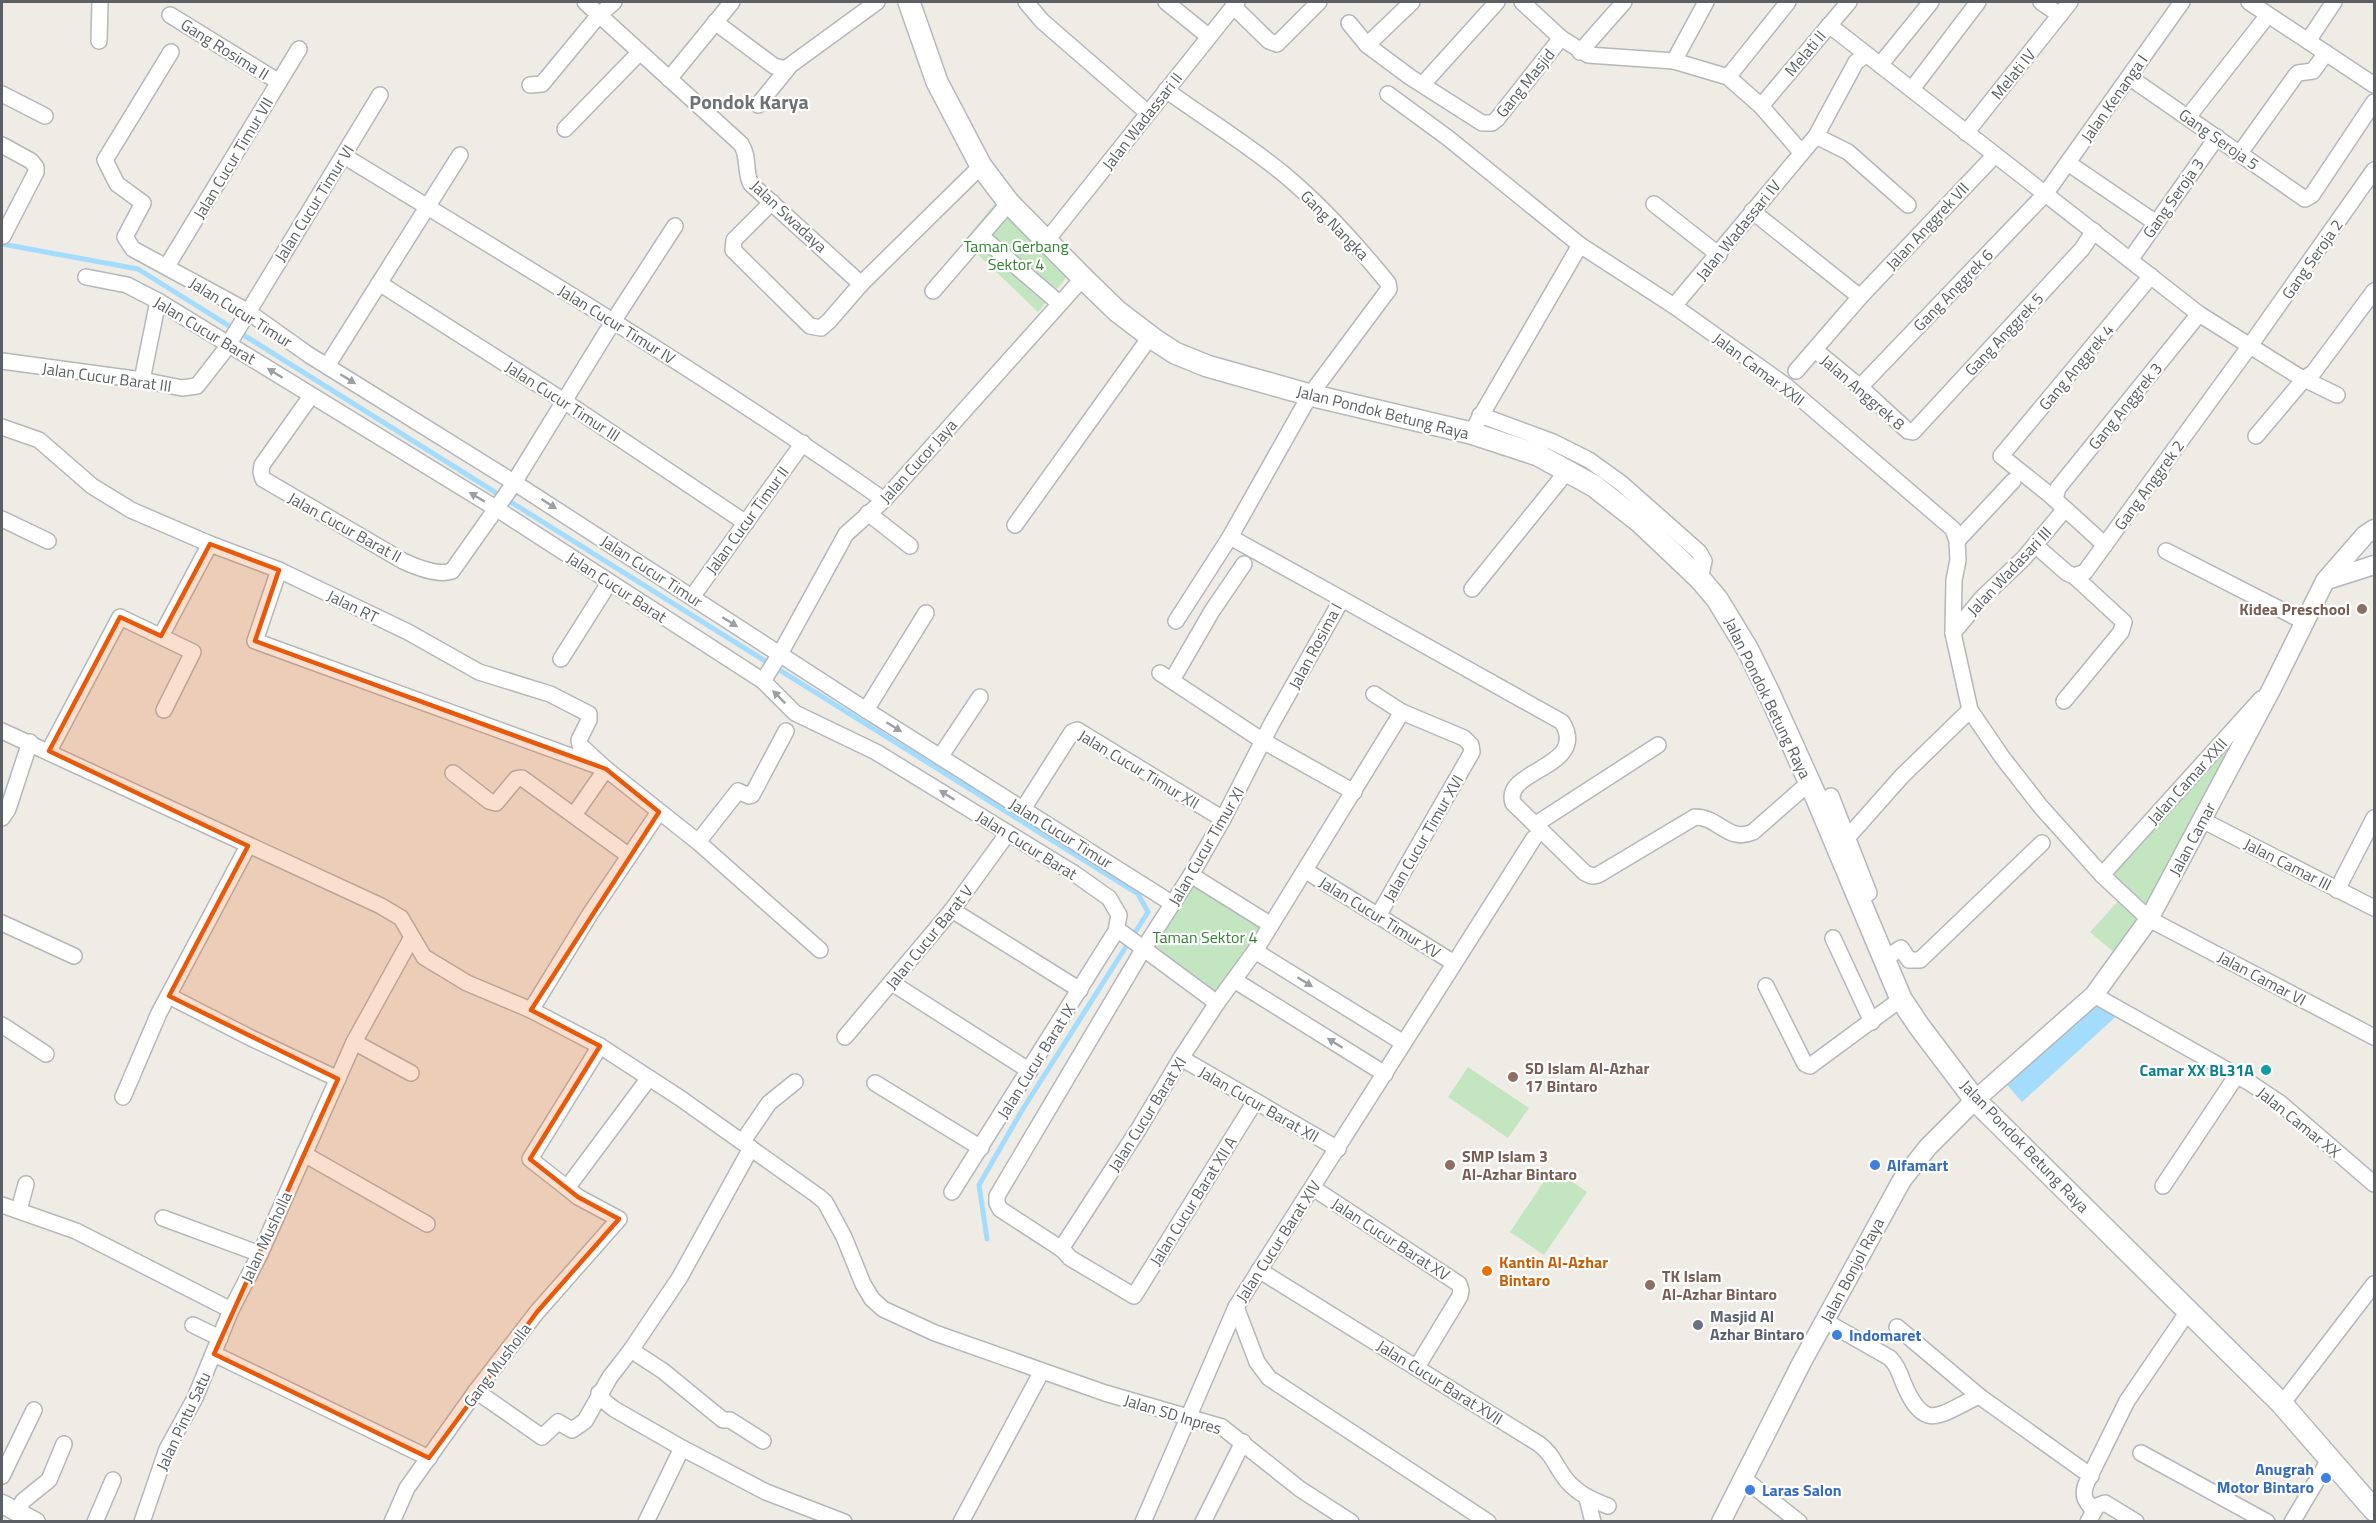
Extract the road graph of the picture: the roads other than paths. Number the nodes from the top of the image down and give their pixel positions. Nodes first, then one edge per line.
1 (100, 2) edge
2 (585, 2) edge
3 (614, 2) edge
4 (732, 2) edge
5 (877, 2) edge
6 (909, 2) edge
7 (1026, 2) edge
8 (1166, 2) edge
9 (1319, 2) edge
10 (1412, 2) edge
11 (1497, 2) edge
12 (1624, 2) edge
13 (1706, 2) edge
14 (1788, 2) edge
15 (1849, 2) edge
16 (1931, 2) edge
17 (1978, 2) edge
18 (2040, 2) edge
19 (2070, 2) edge
20 (2182, 2) edge
21 (2334, 2) edge
22 (1235, 4) edge
23 (1530, 5) edge
24 (2259, 6) edge
25 (170, 15) dead end
26 (599, 15) junction
27 (2060, 15) junction
28 (716, 22) junction
29 (1349, 23) dead end
30 (1829, 25) junction
31 (1208, 36) junction
32 (1561, 38) junction
33 (99, 41) dead end
34 (2308, 42) junction
35 (1367, 45) junction
36 (298, 49) dead end
37 (171, 51) dead end
38 (640, 52) junction
39 (1580, 52) junction
40 (2326, 53) junction
41 (1866, 55) junction
42 (1674, 61) junction
43 (1880, 65) junction
44 (788, 68) junction
45 (1728, 77) junction
46 (2129, 77) junction
47 (669, 79) junction
48 (279, 82) junction
49 (1423, 84) junction
50 (530, 85) dead end
51 (2374, 85) edge
52 (1912, 89) junction
53 (1166, 90) junction
54 (2, 94) edge
55 (1388, 94) dead end
56 (380, 95) dead end
57 (2374, 102) edge
58 (758, 105) dead end
59 (1761, 106) junction
60 (1148, 113) junction
61 (45, 116) dead end
62 (2188, 117) junction
63 (565, 129) dead end
64 (1818, 133) junction
65 (1966, 133) junction
66 (2217, 137) junction
67 (2, 145) edge
68 (1801, 153) junction
69 (2240, 153) junction
70 (460, 155) dead end
71 (1995, 155) junction
72 (344, 156) junction
73 (2068, 163) junction
74 (981, 166) junction
75 (2374, 170) edge
76 (2046, 194) junction
77 (772, 202) junction
78 (1009, 203) junction
79 (1654, 204) dead end
80 (1908, 205) dead end
81 (427, 207) junction
82 (1752, 211) junction
83 (2156, 223) junction
84 (675, 226) dead end
85 (2094, 231) junction
86 (3, 236) dead end
87 (981, 236) junction
88 (1047, 240) junction
89 (1580, 245) junction
90 (1719, 255) junction
91 (2130, 260) junction
92 (167, 266) junction
93 (2151, 276) junction
94 (86, 277) dead end
95 (1083, 278) junction
96 (379, 283) junction
97 (861, 284) junction
98 (933, 291) dead end
99 (2374, 291) edge
100 (1860, 297) junction
101 (158, 301) junction
102 (1059, 303) junction
103 (1674, 306) junction
104 (245, 314) junction
105 (2199, 314) junction
106 (614, 320) junction
107 (1150, 337) junction
108 (230, 341) junction
109 (2249, 348) junction
110 (1815, 350) junction
111 (2, 361) edge
112 (327, 366) junction
113 (1796, 371) dead end
114 (2305, 378) junction
115 (142, 380) junction
116 (1860, 387) junction
117 (1310, 395) junction
118 (311, 396) junction
119 (2337, 396) dead end
120 (564, 401) junction
121 (1476, 424) junction
122 (2, 427) edge
123 (1911, 432) joint
124 (2256, 436) dead end
125 (803, 443) junction
126 (1568, 470) junction
127 (2013, 481) dead end
128 (513, 486) junction
129 (884, 500) junction
130 (2060, 504) junction
131 (499, 507) junction
132 (868, 513) junction
133 (2, 519) edge
134 (746, 523) junction
135 (1015, 525) dead end
136 (2370, 532) edge
137 (1230, 537) junction
138 (1957, 541) junction
139 (48, 542) dead end
140 (210, 544) junction
141 (2035, 545) junction
142 (2105, 545) junction
143 (910, 546) dead end
144 (2166, 551) dead end
145 (1244, 564) dead end
146 (2370, 566) edge
147 (279, 570) junction
148 (2074, 576) junction
149 (1700, 579) junction
150 (2325, 580) junction
151 (609, 583) junction
152 (1472, 589) dead end
153 (692, 597) junction
154 (1342, 599) junction
155 (926, 613) dead end
156 (1176, 621) dead end
157 (2305, 622) junction
158 (1953, 633) junction
159 (161, 636) junction
160 (779, 656) junction
161 (561, 659) dead end
162 (764, 679) junction
163 (2272, 688) junction
164 (1374, 694) dead end
165 (980, 697) dead end
166 (2064, 701) dead end
167 (164, 710) dead end
168 (866, 710) junction
169 (1970, 710) junction
170 (1402, 712) junction
171 (2, 731) edge
172 (786, 731) dead end
173 (1263, 741) junction
174 (30, 742) junction
175 (1658, 745) dead end
176 (49, 751) junction
177 (940, 757) junction
178 (606, 769) junction
179 (453, 773) dead end
180 (1810, 782) junction
181 (1354, 792) junction
182 (1831, 796) dead end
183 (1023, 809) junction
184 (659, 812) junction
185 (574, 815) junction
186 (2, 818) edge
187 (2374, 818) edge
188 (1223, 819) junction
189 (2202, 820) junction
190 (1535, 831) junction
191 (1008, 833) junction
192 (1847, 838) junction
193 (698, 842) junction
194 (2042, 843) dead end
195 (248, 846) junction
196 (628, 855) junction
197 (1306, 871) junction
198 (1191, 875) junction
199 (2102, 875) junction
200 (2337, 890) junction
201 (1869, 892) dead end
202 (1173, 904) junction
203 (2374, 908) edge
204 (952, 910) junction
205 (1378, 916) junction
206 (2149, 919) junction
207 (2, 924) edge
208 (1271, 925) junction
209 (1119, 930) junction
210 (412, 937) junction
211 (1833, 938) dead end
212 (1142, 947) junction
213 (820, 950) dead end
214 (1255, 951) junction
215 (74, 956) dead end
216 (1885, 958) junction
217 (1454, 963) junction
218 (1234, 980) junction
219 (892, 983) junction
220 (1766, 986) dead end
221 (1080, 990) junction
222 (2094, 994) junction
223 (169, 996) junction
224 (1901, 999) junction
225 (1217, 1002) junction
226 (531, 1010) junction
227 (1872, 1022) junction
228 (2, 1025) edge
229 (845, 1037) dead end
230 (2374, 1037) edge
231 (354, 1042) junction
232 (1402, 1042) junction
233 (600, 1046) junction
234 (46, 1054) dead end
235 (1181, 1058) junction
236 (1030, 1071) junction
237 (411, 1073) dead end
238 (1385, 1074) junction
239 (2237, 1075) junction
240 (649, 1078) junction
241 (338, 1079) junction
242 (795, 1082) dead end
243 (874, 1083) dead end
244 (123, 1096) dead end
245 (1975, 1100) junction
246 (1254, 1103) junction
247 (747, 1144) junction
248 (981, 1148) junction
249 (1338, 1149) junction
250 (304, 1154) junction
251 (26, 1184) dead end
252 (2374, 1184) edge
253 (2163, 1186) dead end
254 (567, 1188) junction
255 (1313, 1188) junction
256 (952, 1192) dead end
257 (2, 1205) edge
258 (19, 1210) junction
259 (164, 1218) dead end
260 (427, 1224) dead end
261 (1062, 1249) junction
262 (260, 1254) junction
263 (1260, 1270) junction
264 (2374, 1284) edge
265 (1130, 1296) joint
266 (1236, 1307) junction
267 (231, 1310) junction
268 (2189, 1310) junction
269 (1825, 1321) junction
270 (193, 1325) dead end
271 (1897, 1327) dead end
272 (220, 1338) junction
273 (631, 1350) junction
274 (214, 1354) junction
275 (1417, 1366) junction
276 (1042, 1371) junction
277 (476, 1391) junction
278 (599, 1394) junction
279 (1979, 1396) junction
280 (2282, 1404) junction
281 (34, 1410) dead end
282 (1187, 1417) junction
283 (763, 1441) dead end
284 (1243, 1442) junction
285 (64, 1444) dead end
286 (682, 1448) junction
287 (2141, 1453) dead end
288 (429, 1458) junction
289 (2330, 1460) junction
290 (2, 1476) edge
291 (2091, 1476) junction
292 (1743, 1478) junction
293 (113, 1480) dead end
294 (1587, 1498) junction
295 (1608, 1506) dead end
296 (9, 1508) edge
297 (2374, 1510) edge
298 (2091, 1516) edge
299 (36, 1521) edge
300 (95, 1521) edge
301 (142, 1521) edge
302 (392, 1521) edge
303 (646, 1521) edge
304 (844, 1521) edge
305 (961, 1521) edge
306 (1143, 1521) edge
307 (1203, 1521) edge
308 (1351, 1521) edge
309 (1488, 1521) edge
310 (1593, 1521) edge
311 (1721, 1521) edge
312 (1798, 1521) edge
313 (2136, 1521) edge
314 (2267, 1521) edge
315 (2292, 1521) edge

1 - 33 street
2 - 26 street, Jalan Swadaya
3 - 26 street
4 - 28 street
5 - 44 street
6 - 74 main road, Jalan Pondok Betung Raya
7 - 60 street
8 - 31 street
9 - 22 street
10 - 35 street
11 - 49 street
12 - 39 street
13 - 42 street
14 - 45 street
15 - 30 street, Melati II
16 - 43 street
17 - 52 street
18 - 27 street
19 - 27 street, Melati IV
20 - 46 street, Jalan Kenanga I
21 - 34 street
22 - 31 street, Jalan Wadassari II
23 - 32 street
24 - 34 street
24 - 62 street
25 - 48 street, Gang Rosima II
26 - 38 street, Jalan Swadaya
26 - 50 street
27 - 65 street, Melati IV
28 - 44 street
28 - 47 street
29 - 35 street
30 - 41 street
30 - 59 street, Melati II
31 - 53 street, Jalan Wadassari II
32 - 39 street
32 - 49 street, Gang Masjid
34 - 40 street
35 - 49 street
36 - 48 street, Jalan Cucur Timur VII
37 - 92 street, Jalan Cucur Timur
38 - 47 street, Jalan Swadaya
38 - 63 street
39 - 42 street
40 - 51 street
40 - 69 street
41 - 43 street
41 - 64 street, Jalan Wadassari IV
42 - 45 street
43 - 52 street
44 - 58 street
45 - 59 street
46 - 62 street, Gang Seroja 5
46 - 73 street, Jalan Kenanga I
47 - 77 street, Jalan Swadaya
48 - 92 street, Jalan Cucur Timur VII
52 - 65 street
53 - 60 street, Jalan Wadassari II
53 - 117 street, Gang Nangka
54 - 61 street
55 - 89 street, Jalan Camar XXII
56 - 72 street, Jalan Cucur Timur VI
57 - 69 street, Gang Seroja 5
59 - 68 street
60 - 88 street, Jalan Wadassari II
62 - 66 street, Gang Seroja 5
64 - 68 street, Jalan Wadassari IV
64 - 80 street
65 - 71 street
66 - 69 street, Gang Seroja 5
66 - 83 street, Gang Seroja 3
67 - 86 street
68 - 82 street, Jalan Wadassari IV
70 - 81 street
71 - 76 street
71 - 100 street, Jalan Anggrek VII
72 - 81 street, Jalan Cucur Timur IV
72 - 104 street, Jalan Cucur Timur VI
73 - 76 street, Jalan Kenanga I
73 - 83 street
74 - 78 main road, Jalan Pondok Betung Raya
74 - 97 street
75 - 109 street, Gang Seroja 2
76 - 85 street
76 - 116 street, Gang Anggrek 6
77 - 97 street, Jalan Swadaya
77 - 97 street
78 - 87 street
78 - 88 main road, Jalan Pondok Betung Raya
79 - 90 street
81 - 96 street
81 - 106 street, Jalan Cucur Timur IV
82 - 90 street, Jalan Wadassari IV
82 - 100 street
83 - 91 street, Gang Seroja 3
84 - 106 street
85 - 91 street
85 - 123 street, Gang Anggrek 5
87 - 98 street
87 - 102 street
88 - 95 main road, Jalan Pondok Betung Raya
89 - 103 street, Jalan Camar XXII
89 - 121 street
90 - 103 street, Jalan Wadassari IV
91 - 93 street
92 - 104 street, Jalan Cucur Timur
93 - 105 street
93 - 130 street, Gang Anggrek 4
94 - 101 street, Jalan Cucur Barat
95 - 102 street, Jalan Cucor Jaya
95 - 107 main road, Jalan Pondok Betung Raya
96 - 112 street
96 - 120 street, Jalan Cucur Timur III
99 - 114 street
100 - 110 street, Jalan Anggrek VII
101 - 108 street, Jalan Cucur Barat
101 - 115 street
102 - 129 street, Jalan Cucor Jaya
103 - 138 street, Jalan Camar XXII
104 - 108 street, Jalan Cucur Timur VI
104 - 112 street, Jalan Cucur Timur
105 - 109 street
105 - 130 street, Gang Anggrek 3
106 - 120 street
106 - 125 street, Jalan Cucur Timur IV
107 - 117 main road, Jalan Pondok Betung Raya
107 - 135 street
108 - 115 street, Jalan Cucur Barat III
118 -> 108 street, Jalan Cucur Barat
109 - 114 street
109 - 142 street, Gang Anggrek 2
110 - 113 street, Jalan Anggrek VII
110 - 116 street, Jalan Anggrek 8
111 - 115 street, Jalan Cucur Barat III
112 -> 128 street, Jalan Cucur Timur
114 - 119 street
114 - 124 street
116 - 123 street, Jalan Anggrek 8
117 - 121 main road, Jalan Pondok Betung Raya
117 - 137 street
131 -> 118 street, Jalan Cucur Barat
118 - 131 street, Jalan Cucur Barat II
120 - 128 street
120 - 134 street, Jalan Cucur Timur III
121 - 126 main road, Jalan Pondok Betung Raya
121 - 149 street
122 - 140 street, Jalan RT
125 - 129 street, Jalan Cucur Timur IV
125 - 134 street, Jalan Cucur Timur II
126 - 149 main road, Jalan Pondok Betung Raya
126 - 152 street
127 - 138 street
128 - 131 street
128 -> 153 street, Jalan Cucur Timur
129 - 132 street, Jalan Cucor Jaya
130 - 141 street, Jalan Wadasari III
130 - 142 street
131 - 151 street, Jalan Cucur Barat
132 - 143 street
132 - 160 street, Jalan Cucor Jaya
133 - 139 street
134 - 153 street, Jalan Cucur Timur II
136 - 146 street
136 - 150 street, Jalan Camar
137 - 154 street, Jalan Rosima I
137 - 156 street
138 - 158 street
140 - 147 street, Jalan RT
140 - 159 street
141 - 148 street
141 - 158 street, Jalan Wadasari III
142 - 148 street, Gang Anggrek 2
144 - 157 street
145 - 173 street
146 - 150 street
147 - 178 street, Jalan RT
147 - 178 street
148 - 166 street
149 - 180 main road, Jalan Pondok Betung Raya
150 - 157 street, Jalan Camar
151 - 161 street
151 - 162 street, Jalan Cucur Barat
153 -> 160 street, Jalan Cucur Timur
154 - 173 street, Jalan Rosima I
154 - 190 street
155 - 168 street
157 - 163 street, Jalan Camar
158 - 169 street
159 - 167 street
159 - 176 street
160 - 162 street, Jalan Cucor Jaya
160 - 168 street, Jalan Cucur Timur
191 -> 162 street, Jalan Cucur Barat
163 - 189 street, Jalan Camar
163 - 199 street, Jalan Camar XXII
164 - 170 street
165 - 177 street
168 -> 177 street, Jalan Cucur Timur
169 - 192 street
169 - 199 street
170 - 181 street, Jalan Cucur Barat XI
170 - 205 street, Jalan Cucur Timur XVI
171 - 174 street, Jalan SD Inpres
172 - 193 street
173 - 181 street
173 - 188 street, Jalan Cucur Timur XI
174 - 176 street, Jalan SD Inpres
174 - 186 street
175 - 190 street
176 - 195 street, Jalan SD Inpres
177 - 183 street, Jalan Cucur Timur
178 - 184 street, Jalan RT
178 - 185 street
179 - 185 street
180 - 190 street
180 - 216 main road, Jalan Pondok Betung Raya
181 - 197 street, Jalan Cucur Barat XI
182 - 192 street
183 - 188 street, Jalan Cucur Timur XII
183 - 202 street, Jalan Cucur Timur
184 - 193 street, Jalan RT
184 - 196 street
185 - 196 street
187 - 200 street
188 - 198 street, Jalan Cucur Timur XI
189 - 200 street, Jalan Camar III
189 - 206 street, Jalan Camar
190 - 217 street, Jalan Cucur Barat XIV
191 - 204 street, Jalan Cucur Barat V
191 - 209 street, Jalan Cucur Barat
192 - 201 street
193 - 213 street, Jalan RT
194 - 216 street
195 - 210 street, Jalan SD Inpres
195 - 223 street
196 - 226 street
197 - 205 street, Jalan Cucur Timur XV
197 - 208 street, Jalan Cucur Barat XI
198 - 202 street, Jalan Cucur Timur XI
198 - 208 street
199 - 206 street
200 - 203 street, Jalan Camar III
202 - 212 street, Jalan Cucur Timur XI
204 - 219 street, Jalan Cucur Barat V
204 - 221 street
205 - 217 street, Jalan Cucur Timur XV
206 - 222 street, Jalan Camar
206 - 230 street, Jalan Camar VI
207 - 215 street
208 - 214 street, Jalan Cucur Barat XI
209 - 212 street
209 - 221 street, Jalan Cucur Barat IX
210 - 226 street, Jalan SD Inpres
210 - 231 street, Jalan Musholla
211 - 227 street
212 - 225 street
212 - 261 street, Jalan Cucur Timur XI
214 - 218 street, Jalan Cucur Barat XI
214 -> 232 street
216 - 224 main road, Jalan Pondok Betung Raya
217 - 232 street, Jalan Cucur Barat XIV
218 - 225 street, Jalan Cucur Barat XI
238 -> 218 street
219 - 229 street, Jalan Cucur Barat V
219 - 236 street
220 - 227 street
221 - 236 street, Jalan Cucur Barat IX
222 - 239 street, Jalan Camar XX
222 - 245 street, Jalan Camar
223 - 241 street
223 - 244 street
224 - 227 street
224 - 245 main road, Jalan Pondok Betung Raya
225 - 235 street, Jalan Cucur Barat XI
226 - 233 street, Jalan SD Inpres
228 - 234 street
231 - 237 street
231 - 241 street, Jalan Musholla
232 - 238 street, Jalan Cucur Barat XIV
233 - 240 street, Jalan SD Inpres
233 - 254 street
235 - 246 street, Jalan Cucur Barat XII
235 - 261 street, Jalan Cucur Barat XI
236 - 248 street, Jalan Cucur Barat IX
238 - 249 street, Jalan Cucur Barat XIV
239 - 252 street, Jalan Camar XX
239 - 253 street
240 - 247 street, Jalan SD Inpres
240 - 254 street
241 - 250 street, Jalan Musholla
242 - 247 street
243 - 248 street
245 - 268 main road, Jalan Pondok Betung Raya
245 - 269 street, Jalan Bonjol Raya
246 - 249 street, Jalan Cucur Barat XII
246 - 265 street, Jalan Cucur Barat XII A
247 - 273 street
247 - 276 street, Jalan SD Inpres
248 - 256 street, Jalan Cucur Barat IX
249 - 255 street, Jalan Cucur Barat XIV
250 - 260 street
250 - 262 street, Jalan Musholla
251 - 258 street
254 - 277 street, Gang Musholla
255 - 263 street, Jalan Cucur Barat XIV
255 - 275 street, Jalan Cucur Barat XV
257 - 258 street
258 - 267 street
259 - 262 street
261 - 265 street, Jalan Cucur Timur XI
262 - 267 street, Jalan Musholla
263 - 266 street, Jalan Cucur Barat XIV
263 - 275 street, Jalan Cucur Barat XVII
264 - 280 street
266 - 282 street, Jalan Cucur Barat XIV
266 - 309 street
267 - 272 street, Jalan Musholla
268 - 280 main road, Jalan Pondok Betung Raya
268 - 291 street
269 - 279 street
269 - 292 street, Jalan Bonjol Raya
270 - 272 street
271 - 279 street
272 - 274 street, Jalan Pintu Satu
273 - 278 street
273 - 283 street
274 - 288 street
274 - 301 street, Jalan Pintu Satu
275 - 294 street, Jalan Cucur Barat XVII
276 - 282 street, Jalan SD Inpres
276 - 305 street
277 - 278 street
277 - 288 street, Gang Musholla
278 - 286 street
279 - 291 street
280 - 289 main road, Jalan Pondok Betung Raya
281 - 290 street
282 - 284 street, Jalan SD Inpres
282 - 306 street, Jalan Cucur Barat XIV
284 - 307 street
284 - 308 street, Jalan SD Inpres
285 - 296 street
286 - 303 street
286 - 304 street
287 - 314 street
288 - 302 street, Gang Musholla
289 - 297 main road, Jalan Pondok Betung Raya
289 - 315 street
291 - 298 street
292 - 311 street, Jalan Bonjol Raya
292 - 312 street
293 - 300 street
294 - 295 street, Jalan Cucur Barat XVII
294 - 310 street
296 - 299 street
298 - 313 street

